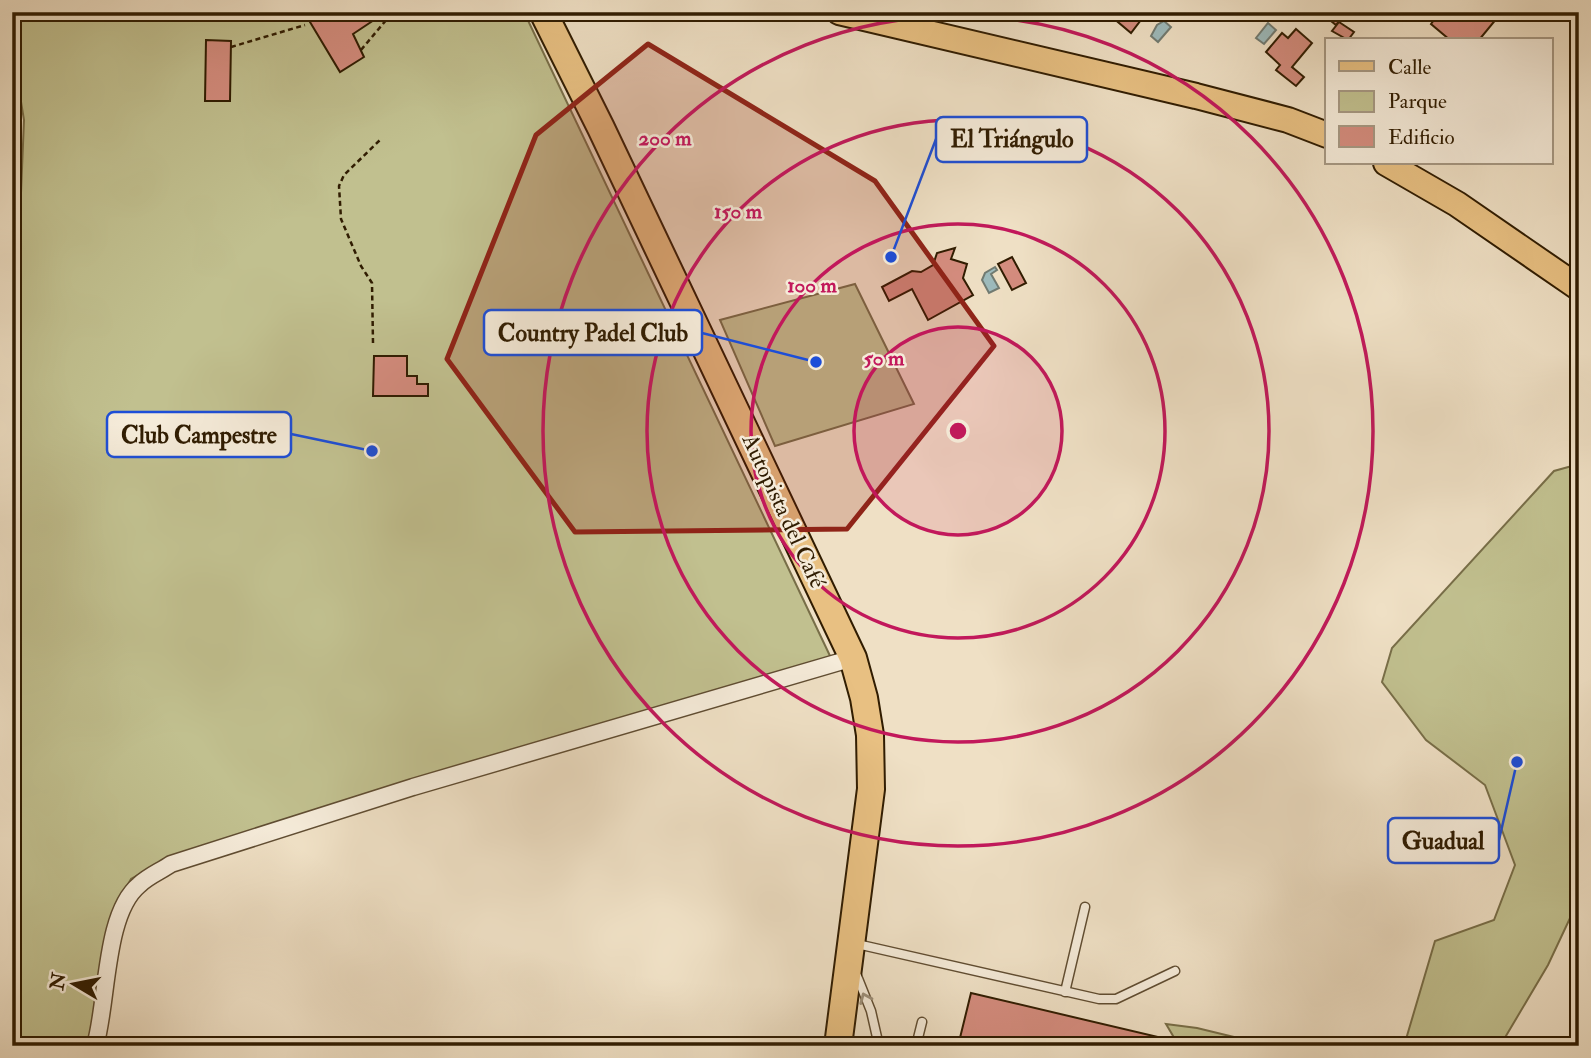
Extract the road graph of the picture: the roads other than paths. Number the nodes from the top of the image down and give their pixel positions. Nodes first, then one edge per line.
1 (542, 12) edge
2 (839, 12) edge
3 (1325, 134) edge
4 (1388, 164) edge
5 (1579, 288) edge
6 (853, 658) junction
7 (1085, 907) dead end
8 (850, 947) junction
9 (1175, 971) dead end
10 (1065, 992) junction
11 (922, 1022) dead end
12 (95, 1046) edge
13 (838, 1046) edge
14 (880, 1046) edge
15 (916, 1046) edge

1 - 6 highway, Autopista del Café
2 - 3 main road
4 - 5 main road
6 - 8 highway, Autopista del Café
6 - 12 street
7 - 10 lane
8 - 10 lane
8 - 13 highway, Autopista del Café
14 -> 8 lane
9 - 10 lane
11 - 15 lane

